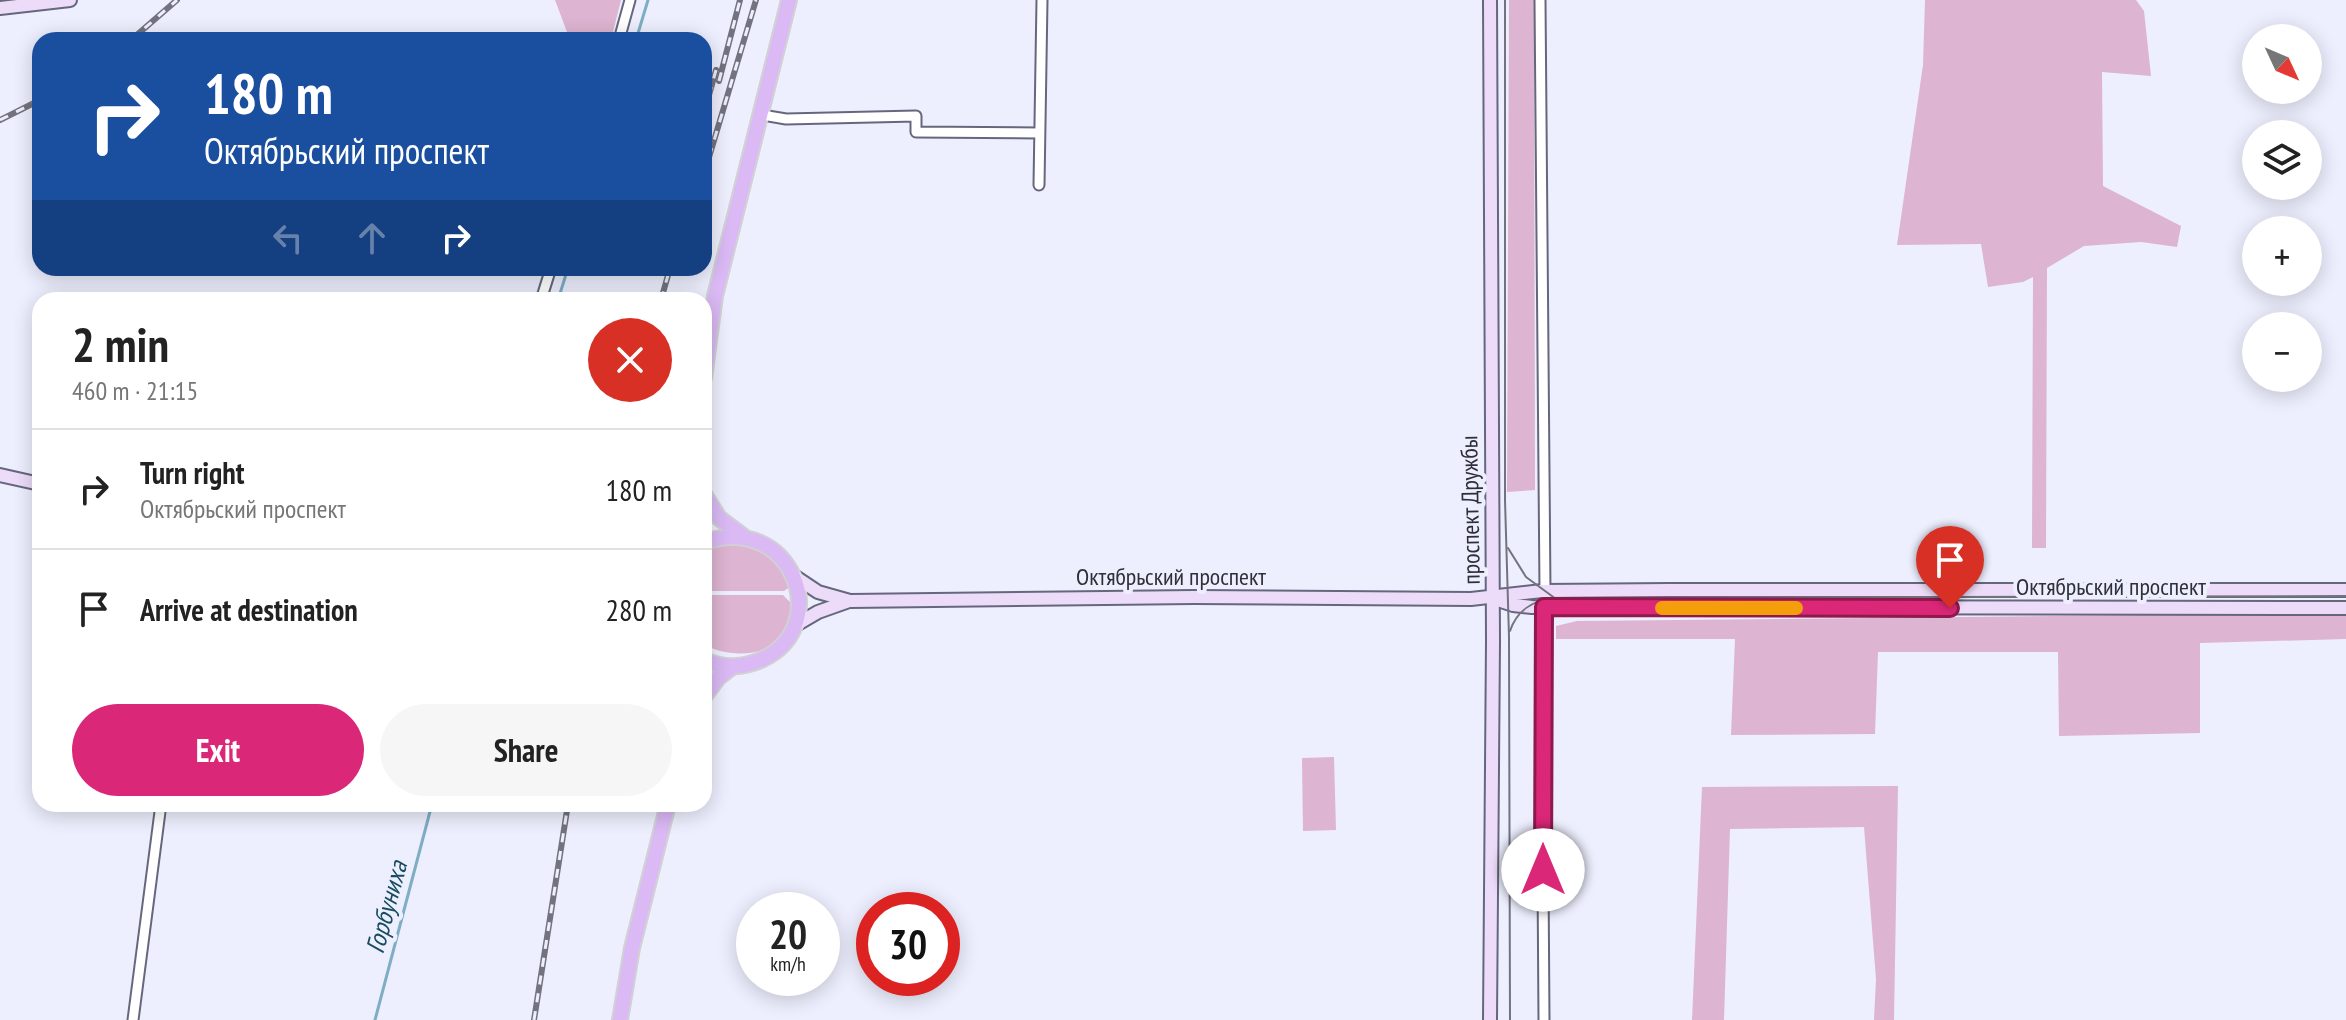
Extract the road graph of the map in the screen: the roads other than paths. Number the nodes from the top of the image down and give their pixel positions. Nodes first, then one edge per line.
1 (70, 0) edge
2 (630, 0) edge
3 (789, 0) edge
4 (1042, 0) edge
5 (1490, 0) edge
6 (1540, 0) edge
7 (0, 8) edge
8 (621, 32) edge
9 (762, 115) junction
10 (1039, 133) junction
11 (1039, 185) dead end
12 (712, 318) edge
13 (0, 475) edge
14 (32, 482) edge
15 (712, 507) edge
16 (743, 536) junction
17 (712, 539) edge
18 (794, 576) junction
19 (2346, 590) edge
20 (1545, 591) junction
21 (1492, 598) junction
22 (850, 601) junction
23 (1544, 607) junction
24 (2346, 608) edge
25 (794, 626) junction
26 (712, 662) edge
27 (732, 667) junction
28 (712, 686) edge
29 (160, 812) edge
30 (666, 812) edge
31 (133, 1020) edge
32 (620, 1020) edge
33 (1490, 1020) edge
34 (1544, 1020) edge

1 - 7 main road
2 - 8 street
3 - 9 main road
4 - 10 street
5 - 21 main road, проспект Дружбы
6 - 20 street
9 - 10 street
9 - 12 main road
10 - 11 street
13 - 14 main road
15 - 16 main road
16 - 17 main road
16 - 18 main road
18 - 22 main road, Октябрьский проспект
18 - 25 main road
19 - 20 main road, Октябрьский проспект
20 - 21 main road, Октябрьский проспект
21 - 22 main road, Октябрьский проспект
21 - 23 main road, Октябрьский проспект
21 - 33 main road, проспект Дружбы
22 - 25 main road, Октябрьский проспект
23 - 24 main road, Октябрьский проспект
23 - 34 street
25 - 27 main road
26 - 27 main road
27 - 28 main road
29 - 31 street
30 - 32 main road

